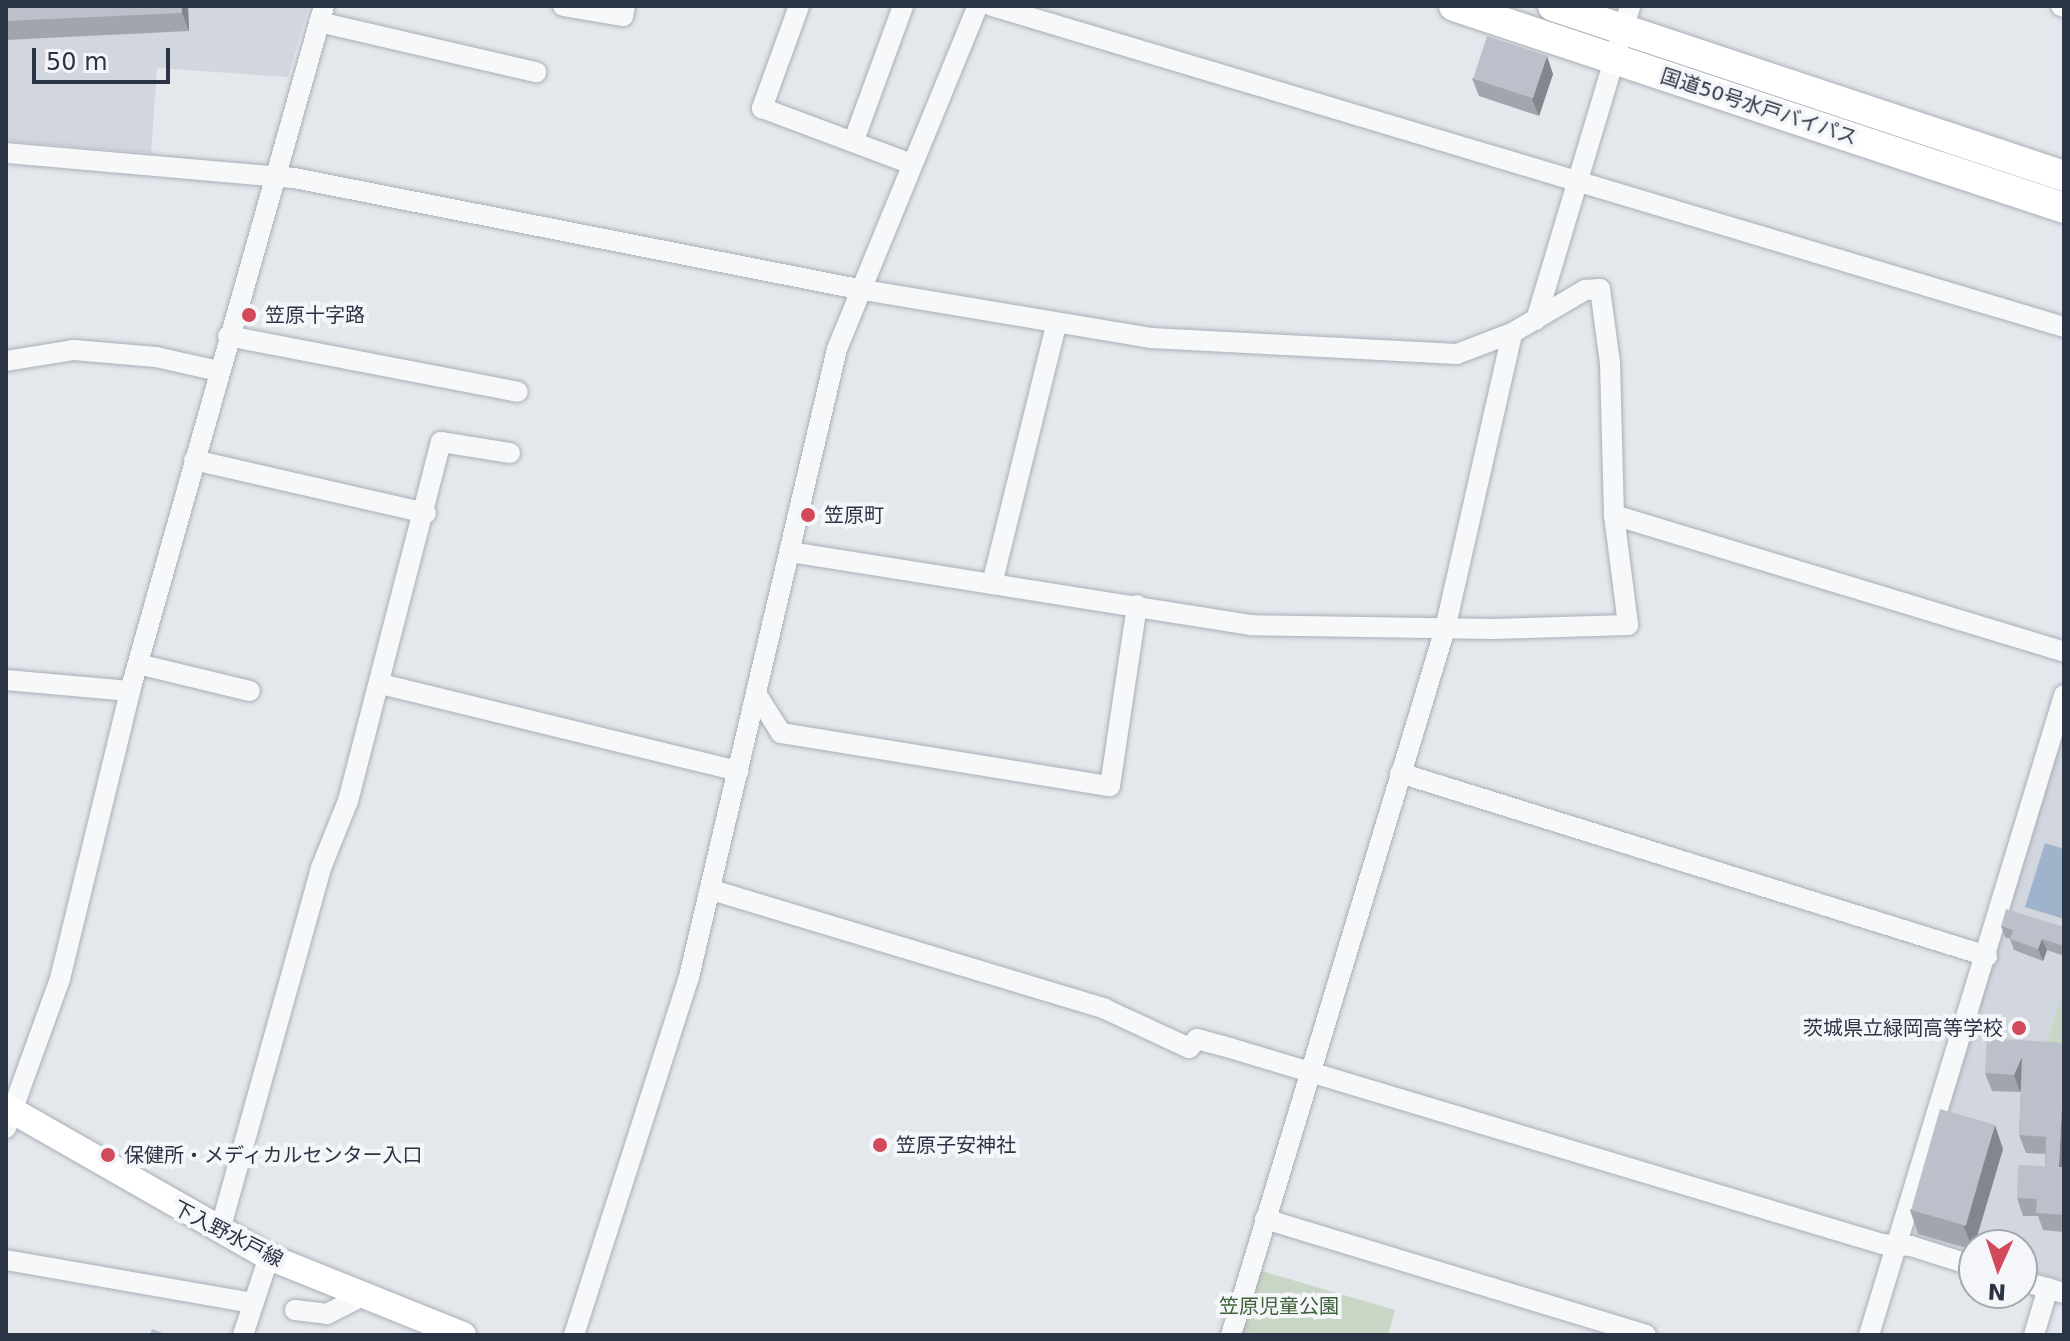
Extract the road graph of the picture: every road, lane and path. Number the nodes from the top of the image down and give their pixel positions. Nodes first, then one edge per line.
1 (563, 6) edge
2 (625, 6) edge
3 (799, 6) edge
4 (903, 6) edge
5 (978, 6) edge
6 (992, 6) edge
7 (1454, 6) edge
8 (1553, 6) edge
9 (321, 14) edge
10 (1623, 32) edge
11 (536, 72) dead end
12 (854, 140) junction
13 (6, 153) edge
14 (912, 164) junction
15 (272, 176) junction
16 (2064, 176) edge
17 (1579, 181) junction
18 (2064, 208) edge
19 (858, 289) junction
20 (1536, 320) junction
21 (1056, 326) junction
22 (2064, 327) edge
23 (1512, 333) junction
24 (228, 336) junction
25 (6, 361) edge
26 (218, 371) junction
27 (518, 392) dead end
28 (510, 453) dead end
29 (194, 460) junction
30 (426, 513) junction
31 (1614, 515) junction
32 (790, 552) junction
33 (992, 584) junction
34 (1137, 605) junction
35 (1445, 629) junction
36 (2064, 652) edge
37 (138, 664) junction
38 (6, 680) edge
39 (381, 684) junction
40 (130, 691) junction
41 (250, 691) dead end
42 (757, 695) junction
43 (2064, 695) edge
44 (739, 771) junction
45 (1400, 773) junction
46 (712, 890) junction
47 (1987, 956) junction
48 (1309, 1071) junction
49 (8, 1115) edge
50 (1265, 1219) junction
51 (220, 1230) junction
52 (1897, 1246) junction
53 (269, 1257) junction
54 (6, 1260) edge
55 (1958, 1262) edge
56 (2056, 1291) edge
57 (362, 1296) junction
58 (253, 1303) junction
59 (295, 1310) dead end
60 (456, 1334) edge
61 (243, 1335) edge
62 (574, 1335) edge
63 (1231, 1335) edge
64 (1646, 1335) edge
65 (1869, 1335) edge
66 (2034, 1335) edge

1 - 2 street
3 - 12 street
4 - 12 street
5 - 14 street
6 - 17 street
7 - 10 highway, 国道50号水戸バイパス
8 - 10 highway, 国道50号水戸バイパス
9 - 11 street
9 - 15 street
10 - 16 highway, 国道50号水戸バイパス
10 - 17 street
10 - 18 highway, 国道50号水戸バイパス
12 - 14 street
13 - 15 street
14 - 19 street
15 - 19 street
15 - 24 street
17 - 20 street
17 - 22 street
19 - 21 street
19 - 32 street
20 - 23 street
20 - 31 street
21 - 23 street
21 - 33 street
23 - 35 street
24 - 26 street
24 - 27 street
25 - 26 street
26 - 29 street
28 - 30 street
29 - 30 street
29 - 37 street
30 - 39 street
31 - 35 street
31 - 36 street
32 - 33 street
32 - 42 street
33 - 34 street
34 - 35 street
34 - 42 street
35 - 45 street
37 - 40 street
37 - 41 street
38 - 40 street
39 - 44 street
39 - 51 street
40 - 49 street
42 - 44 street
43 - 47 street
44 - 46 street
45 - 47 street
45 - 48 street
46 - 48 street
46 - 62 street
47 - 52 street
48 - 50 street
48 - 52 street
49 - 51 main road, 下入野水戸線
50 - 63 street
50 - 64 street
51 - 53 main road, 下入野水戸線
52 - 55 street
52 - 65 street
53 - 57 main road, 下入野水戸線
53 - 58 street
54 - 58 street
56 - 66 street
57 - 59 street
57 - 60 main road, 下入野水戸線
58 - 61 street

